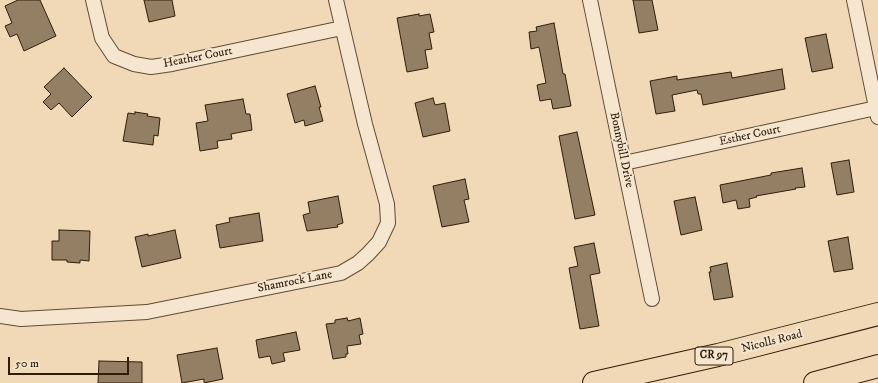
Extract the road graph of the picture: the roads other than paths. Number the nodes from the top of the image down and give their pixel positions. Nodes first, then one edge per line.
1 (93, 0) edge
2 (336, 0) edge
3 (590, 0) edge
4 (854, 0) edge
5 (342, 28) junction
6 (877, 113) edge
7 (624, 163) junction
8 (652, 299) dead end
9 (878, 314) edge
10 (0, 316) edge
11 (878, 366) edge
12 (594, 383) edge
13 (815, 383) edge

1 - 5 street, Heather Court
2 - 5 street, Shamrock Lane
3 - 7 street, Bonnybill Drive
4 - 6 street
5 - 10 street, Shamrock Lane
6 - 7 street, Esther Court
7 - 8 street, Bonnybill Drive
9 - 12 highway, Nicolls Road / CR 97
11 - 13 highway

